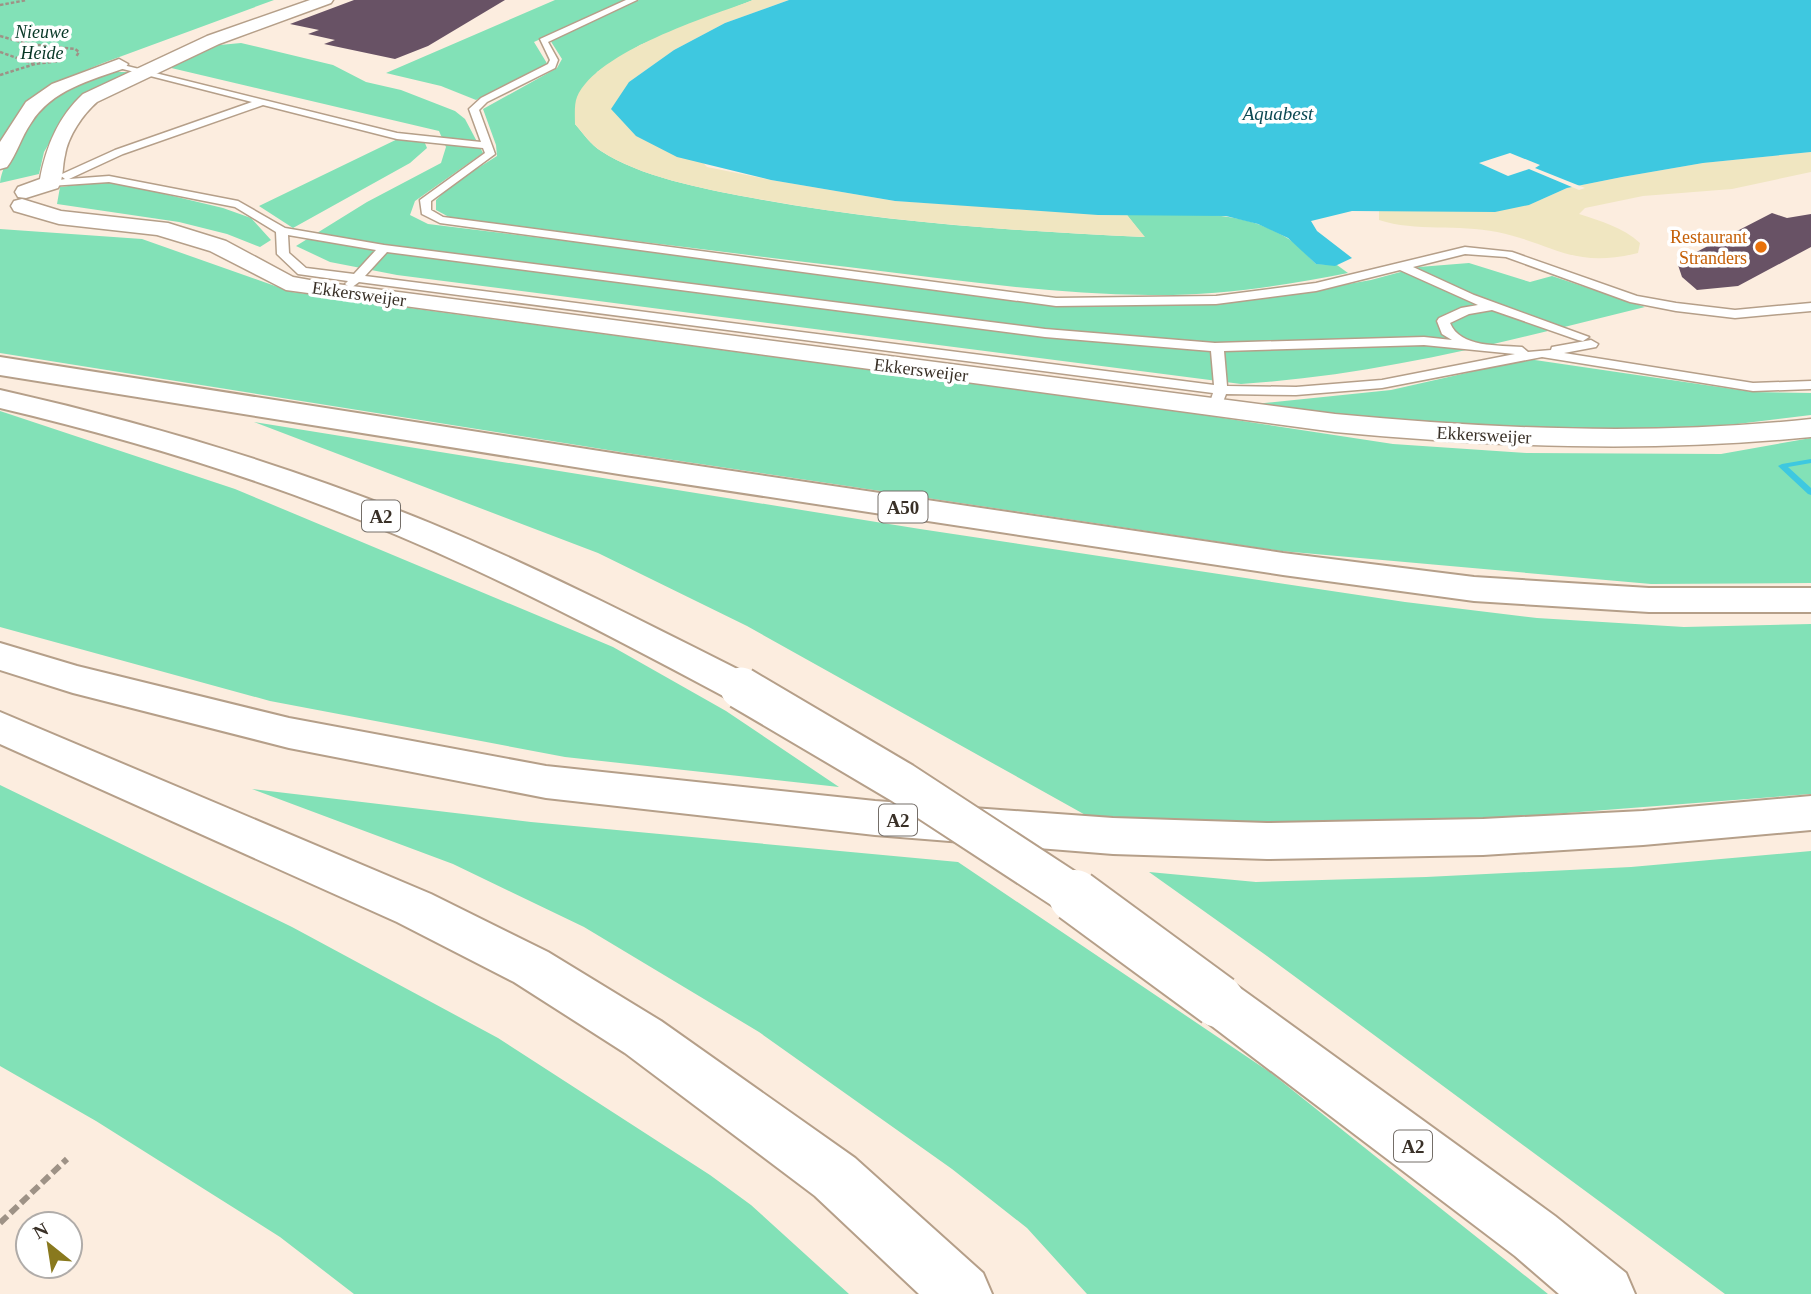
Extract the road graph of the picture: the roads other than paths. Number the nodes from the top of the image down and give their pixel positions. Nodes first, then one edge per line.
1 (304, 0) edge
2 (325, 0) edge
3 (633, 0) edge
4 (118, 65) junction
5 (143, 73) junction
6 (259, 103) junction
7 (489, 146) junction
8 (0, 163) edge
9 (50, 183) junction
10 (19, 203) edge
11 (282, 230) junction
12 (384, 248) junction
13 (1402, 266) junction
14 (705, 273) junction
15 (349, 285) junction
16 (1491, 306) junction
17 (1811, 307) edge
18 (1471, 346) junction
19 (1217, 347) junction
20 (1542, 353) junction
21 (0, 366) edge
22 (1811, 385) edge
23 (0, 399) edge
24 (1218, 399) junction
25 (1811, 428) edge
26 (1811, 600) edge
27 (0, 656) edge
28 (0, 727) edge
29 (1811, 813) edge
30 (962, 1294) edge
31 (1605, 1294) edge

1 - 4 street
2 - 5 street
3 - 7 lane
4 - 5 lane
4 - 8 street
5 - 6 lane
5 - 9 street
6 - 7 lane
6 - 9 lane
7 - 14 lane
9 - 10 street
9 - 11 lane
10 - 15 street, Ekkersweijer
11 - 12 lane
11 - 15 lane
12 - 14 lane
12 - 15 lane
13 - 14 lane
13 - 16 lane
13 - 17 lane
14 - 19 lane
15 - 24 street, Ekkersweijer
16 - 18 lane
16 - 20 lane
18 - 19 lane
18 - 20 lane
19 - 24 lane
20 - 22 lane
20 - 24 lane
21 - 26 highway, A50
23 - 31 highway, A2, bridge
24 - 25 street, Ekkersweijer
27 - 29 highway, A2
28 - 30 highway

